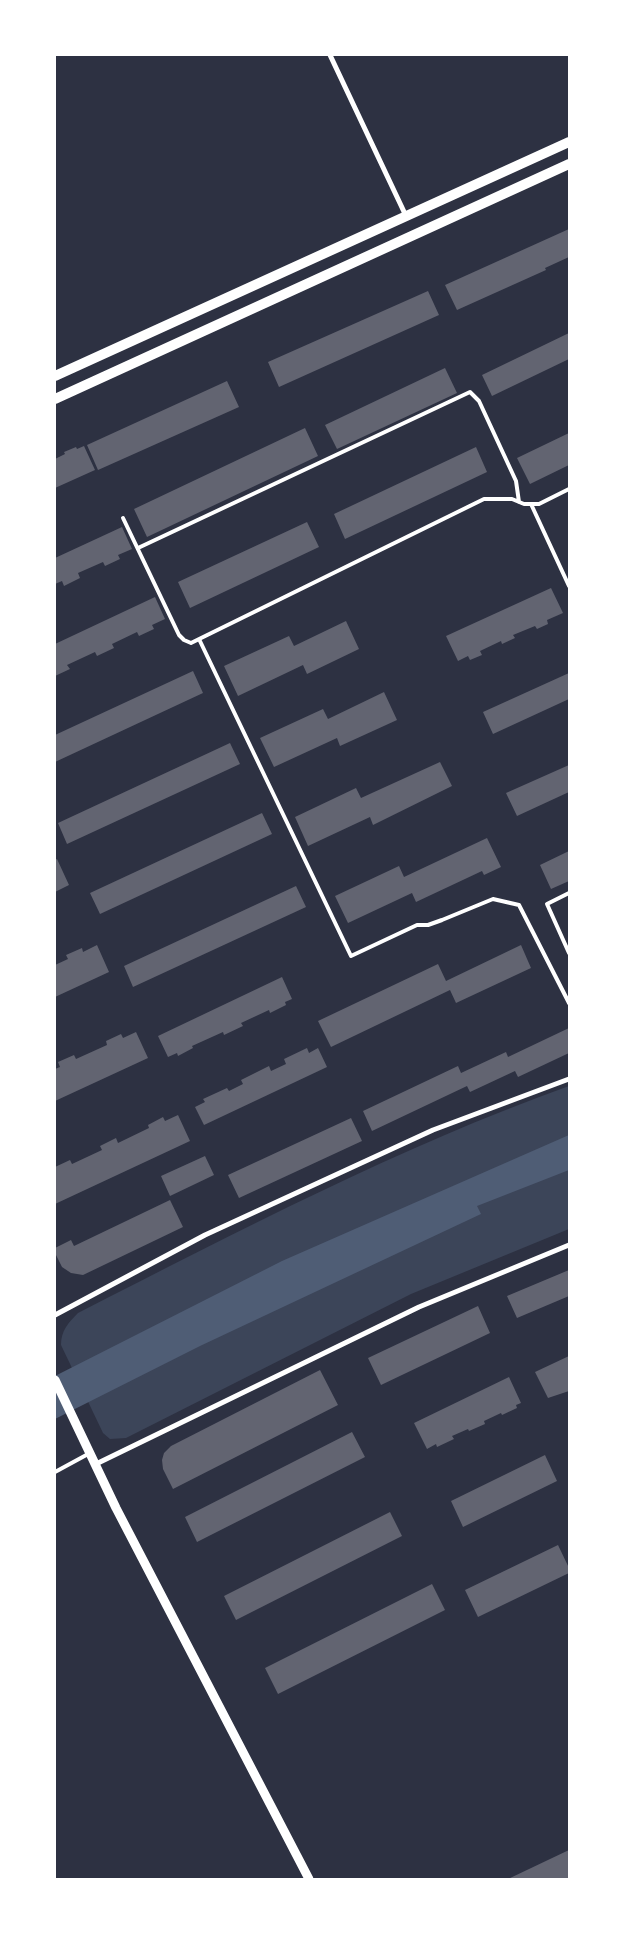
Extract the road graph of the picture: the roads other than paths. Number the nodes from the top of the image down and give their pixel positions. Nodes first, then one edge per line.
1 (330, 55) edge
2 (569, 142) edge
3 (569, 164) edge
4 (406, 216) junction
5 (55, 376) edge
6 (55, 399) edge
7 (569, 489) edge
8 (519, 502) junction
9 (531, 504) junction
10 (123, 518) dead end
11 (138, 548) junction
12 (569, 586) edge
13 (199, 639) junction
14 (569, 893) edge
15 (569, 953) edge
16 (569, 1003) edge
17 (569, 1078) edge
18 (569, 1245) edge
19 (55, 1315) edge
20 (55, 1380) edge
21 (90, 1453) junction
22 (96, 1464) junction
23 (55, 1472) edge
24 (310, 1879) edge

1 - 4 street
2 - 4 main road
3 - 6 main road
4 - 5 main road
7 - 9 lane
8 - 9 lane
8 - 11 lane
8 - 13 lane
9 - 12 lane
10 - 11 lane
11 - 13 lane
13 - 16 lane
14 - 15 lane
17 - 19 street
18 - 22 street
20 - 21 street
21 - 22 street
21 - 23 lane
22 - 24 street

